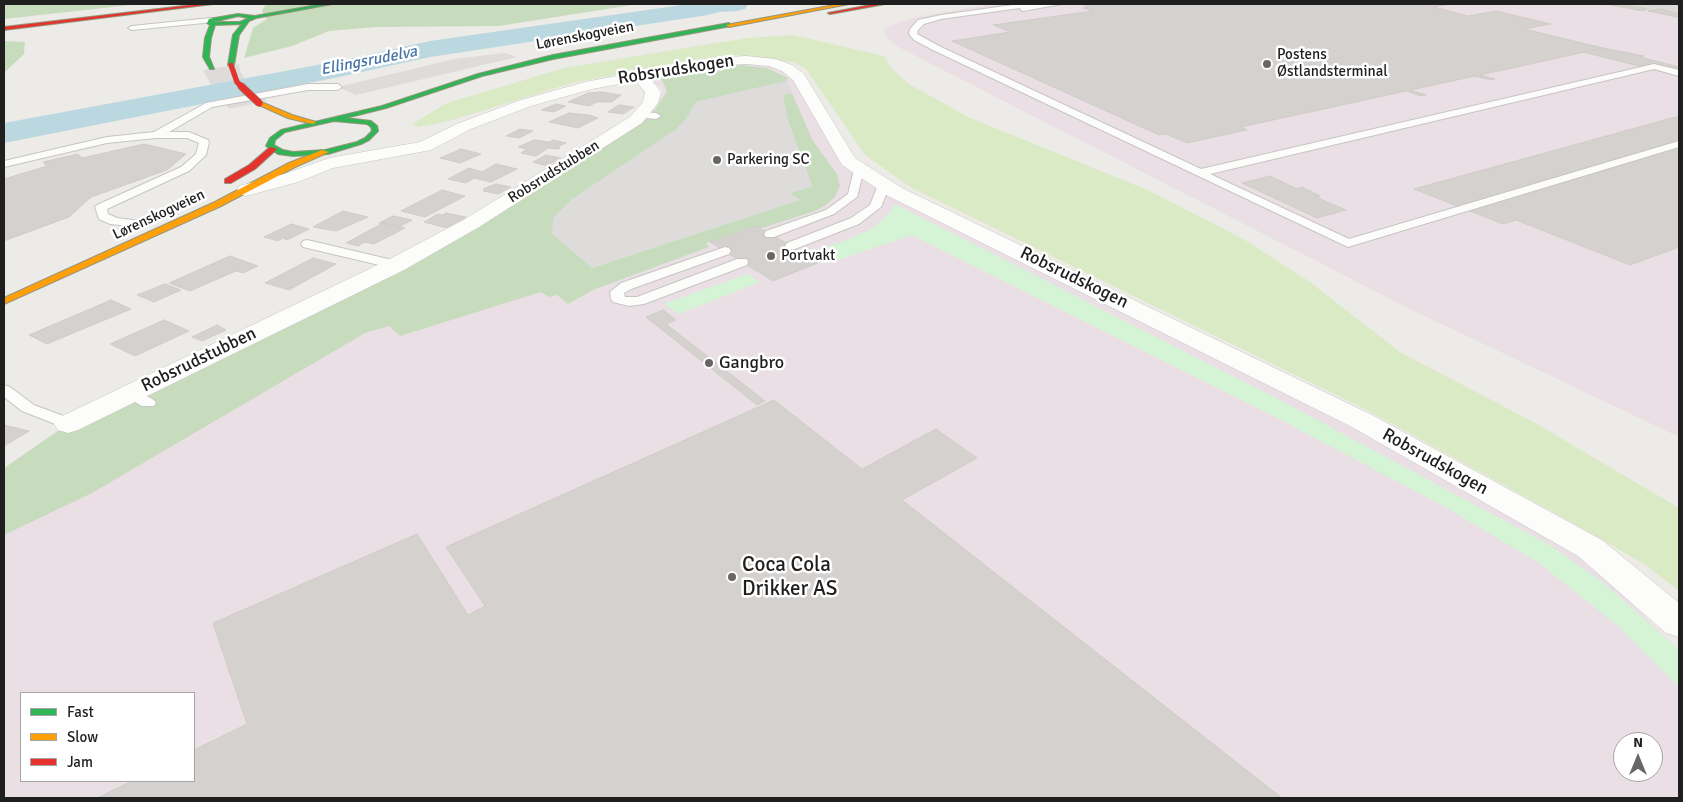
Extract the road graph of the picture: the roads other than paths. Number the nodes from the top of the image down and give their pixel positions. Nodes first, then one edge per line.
1 (173, 4) edge
2 (211, 4) edge
3 (231, 4) edge
4 (330, 4) edge
5 (847, 4) edge
6 (883, 4) edge
7 (1033, 4) edge
8 (1059, 4) edge
9 (249, 14) edge
10 (214, 21) junction
11 (4, 24) edge
12 (936, 27) dead end
13 (132, 28) dead end
14 (4, 29) edge
15 (940, 40) dead end
16 (1679, 73) edge
17 (214, 74) dead end
18 (638, 75) junction
19 (338, 87) dead end
20 (222, 91) dead end
21 (241, 109) dead end
22 (334, 119) junction
23 (313, 122) junction
24 (465, 126) junction
25 (385, 127) junction
26 (156, 135) junction
27 (441, 139) junction
28 (1679, 144) edge
29 (349, 147) junction
30 (273, 149) junction
31 (325, 152) junction
32 (4, 164) edge
33 (859, 169) junction
34 (1212, 171) junction
35 (1200, 173) junction
36 (884, 185) junction
37 (214, 189) dead end
38 (246, 190) junction
39 (141, 222) joint
40 (118, 232) dead end
41 (770, 234) dead end
42 (307, 244) dead end
43 (791, 246) dead end
44 (725, 251) dead end
45 (742, 262) dead end
46 (396, 265) junction
47 (4, 301) edge
48 (4, 390) edge
49 (68, 424) joint
50 (1679, 623) edge

1 - 11 main road
2 - 14 main road
3 - 10 main road
4 - 9 main road
5 - 22 main road, Lørenskogveien
6 - 25 main road, Lørenskogveien
7 - 35 lane
8 - 12 lane
9 - 10 main road
9 - 23 main road, bridge
10 - 13 lane
10 - 17 main road
15 - 34 lane
16 - 34 lane
18 - 24 street, Robsrudskogen
18 - 33 street, Robsrudskogen
18 - 46 street, Robsrudstubben
19 - 26 lane
20 - 21 main road
22 - 23 main road
22 - 25 main road
23 - 30 main road
24 - 25 street, Robsrudskogen
24 - 27 street, Robsrudskogen
25 - 29 main road, Lørenskogveien
26 - 32 lane
26 - 39 lane
27 - 29 street, Robsrudskogen
27 - 38 street, Robsrudskogen
28 - 35 lane
29 - 31 main road, Lørenskogveien
30 - 31 main road
30 - 37 main road, Lørenskogveien
31 - 38 main road, Lørenskogveien
33 - 36 street, Robsrudskogen
33 - 41 lane
34 - 35 lane
36 - 43 lane
36 - 50 street, Robsrudskogen
38 - 47 main road, Lørenskogveien
39 - 40 main road, Lørenskogveien
42 - 46 lane
44 - 45 lane
46 - 49 street, Robsrudstubben
48 - 49 lane, Robsrudstubben

